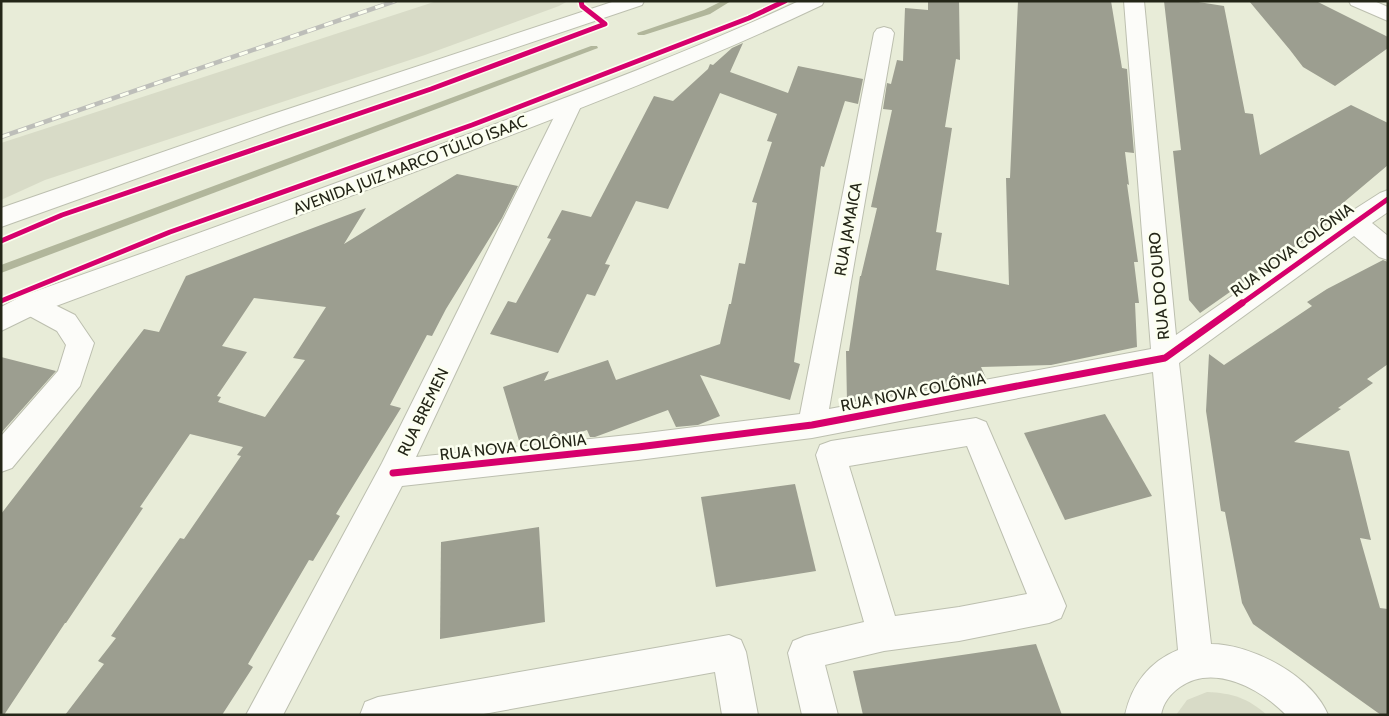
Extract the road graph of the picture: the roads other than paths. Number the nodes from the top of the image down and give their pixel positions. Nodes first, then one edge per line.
1 (635, 1) edge
2 (815, 1) edge
3 (1134, 1) edge
4 (1358, 1) edge
5 (1388, 15) edge
6 (884, 33) dead end
7 (571, 104) junction
8 (1388, 199) edge
9 (1, 218) edge
10 (1353, 222) junction
11 (1388, 250) edge
12 (31, 304) junction
13 (1, 320) edge
14 (1166, 358) junction
15 (812, 425) junction
16 (1, 458) edge
17 (393, 473) junction
18 (884, 634) junction
19 (1196, 661) junction
20 (264, 715) edge
21 (378, 715) edge
22 (740, 715) edge
23 (820, 715) edge
24 (1143, 715) edge
25 (1310, 715) edge

1 - 9 street
2 - 7 street, AVENIDA JUIZ MARCO TÚLIO ISAAC
3 - 14 street, RUA DO OURO
4 - 5 street
6 - 15 street, RUA JAMAICA
7 - 12 street, AVENIDA JUIZ MARCO TÚLIO ISAAC
7 - 17 street, RUA BREMEN
8 - 10 street, RUA NOVA COLÔNIA
10 - 11 street
10 - 14 street, RUA NOVA COLÔNIA
12 - 13 street, AVENIDA JUIZ MARCO TÚLIO ISAAC
12 - 16 street
14 - 15 street, RUA NOVA COLÔNIA
14 - 19 street, RUA DO OURO
15 - 17 street, RUA NOVA COLÔNIA
17 - 20 street, RUA BREMEN
18 - 18 street
18 - 23 street
19 - 24 street
19 - 25 street
21 - 22 street

